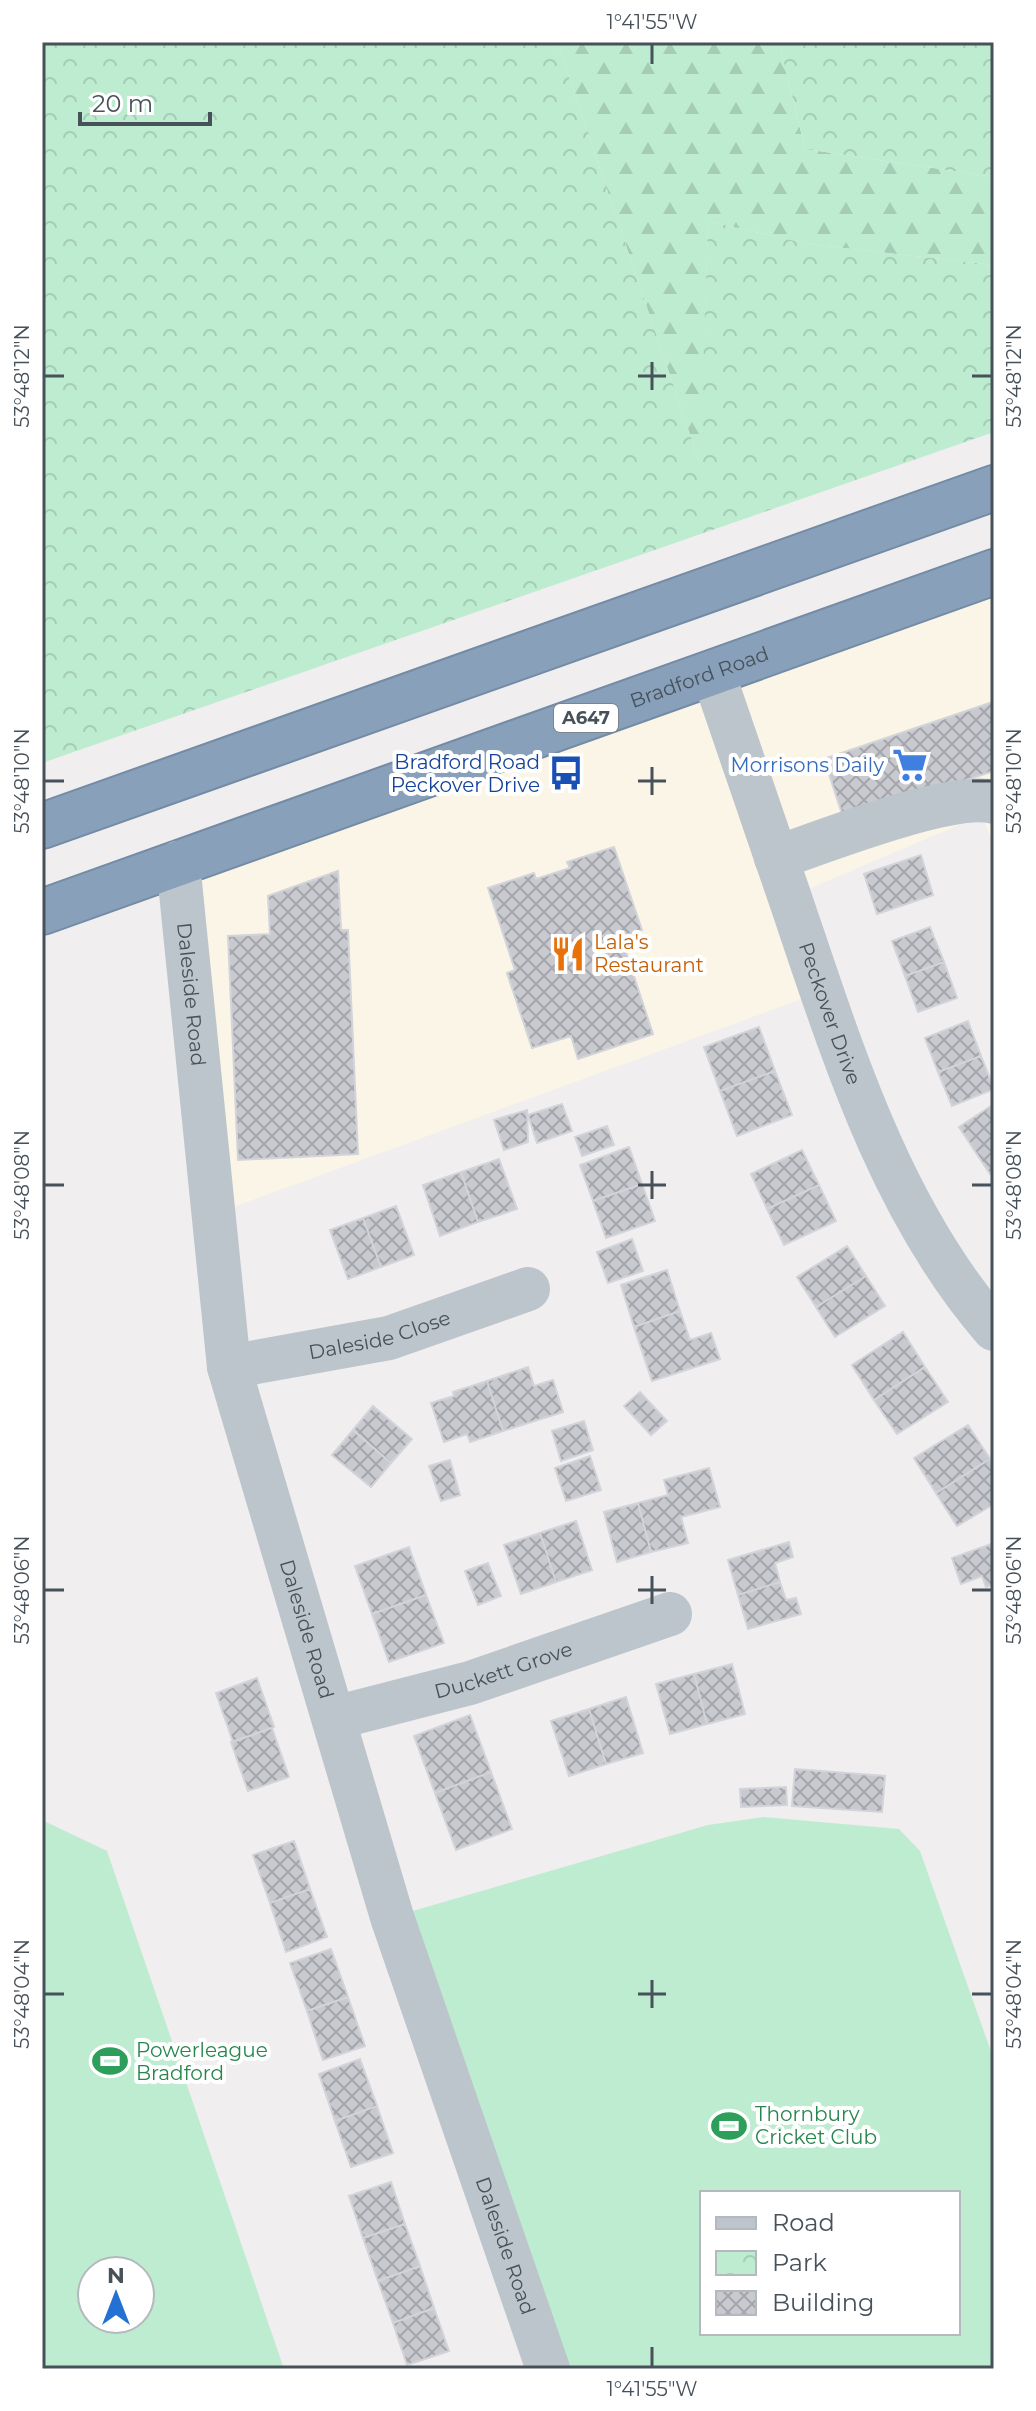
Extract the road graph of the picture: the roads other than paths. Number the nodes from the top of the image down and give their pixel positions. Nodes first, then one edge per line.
1 (994, 488) edge
2 (994, 572) edge
3 (713, 673) junction
4 (994, 802) edge
5 (42, 826) edge
6 (776, 858) junction
7 (178, 863) junction
8 (42, 912) edge
9 (528, 1289) dead end
10 (994, 1329) edge
11 (229, 1367) junction
12 (670, 1614) dead end
13 (334, 1718) junction
14 (548, 2369) edge

1 - 5 highway
2 - 3 highway, Bradford Road / A647
3 - 6 street, Peckover Drive
3 - 7 highway, Bradford Road / A647
4 - 6 street
6 - 10 street, Peckover Drive
7 - 8 highway, Bradford Road / A647
7 - 11 street, Daleside Road
9 - 11 street, Daleside Close
11 - 13 street, Daleside Road
12 - 13 street, Duckett Grove
13 - 14 street, Daleside Road

